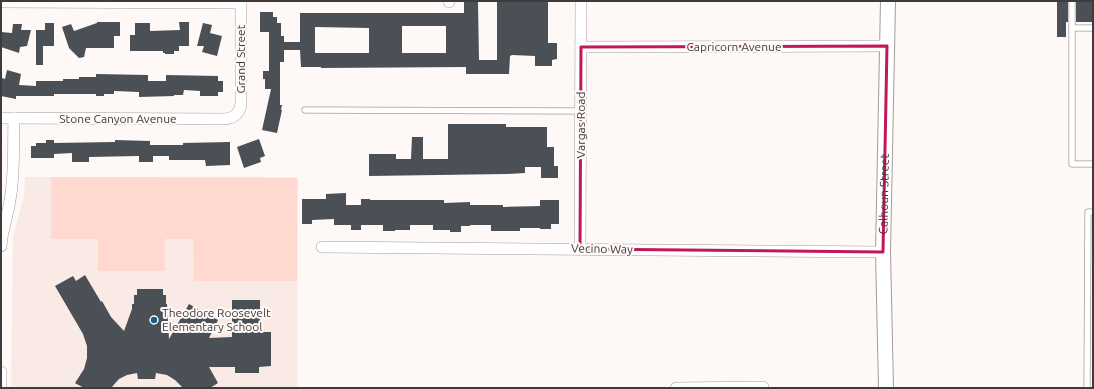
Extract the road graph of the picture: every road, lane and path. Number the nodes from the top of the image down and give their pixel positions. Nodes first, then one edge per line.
1 (581, 1) edge
2 (888, 1) edge
3 (1072, 1) edge
4 (1, 2) edge
5 (241, 2) edge
6 (1072, 28) junction
7 (1093, 28) edge
8 (887, 46) junction
9 (581, 48) junction
10 (305, 110) dead end
11 (581, 111) junction
12 (235, 116) joint
13 (1, 118) edge
14 (14, 118) junction
15 (1093, 164) edge
16 (1093, 212) edge
17 (1, 246) edge
18 (322, 247) dead end
19 (580, 249) junction
20 (883, 252) junction
21 (1, 372) edge
22 (763, 387) edge
23 (1, 388) edge
24 (676, 388) edge
25 (886, 388) edge
26 (1087, 388) edge

1 - 9 street, Vargas Road
2 - 8 street, Calhoun Street
3 - 6 lane
4 - 5 street
5 - 12 street, Grand Street
6 - 7 lane
6 - 15 lane
8 - 9 street, Capricorn Avenue
8 - 20 street, Calhoun Street
9 - 11 street, Vargas Road
10 - 11 lane
11 - 19 street, Vargas Road
12 - 14 street, Stone Canyon Avenue
13 - 14 street, Stone Canyon Avenue
14 - 17 street
16 - 26 lane
18 - 19 street, Vecino Way
19 - 20 street, Vecino Way
20 - 25 street, Calhoun Street
21 - 23 street
22 - 24 street

